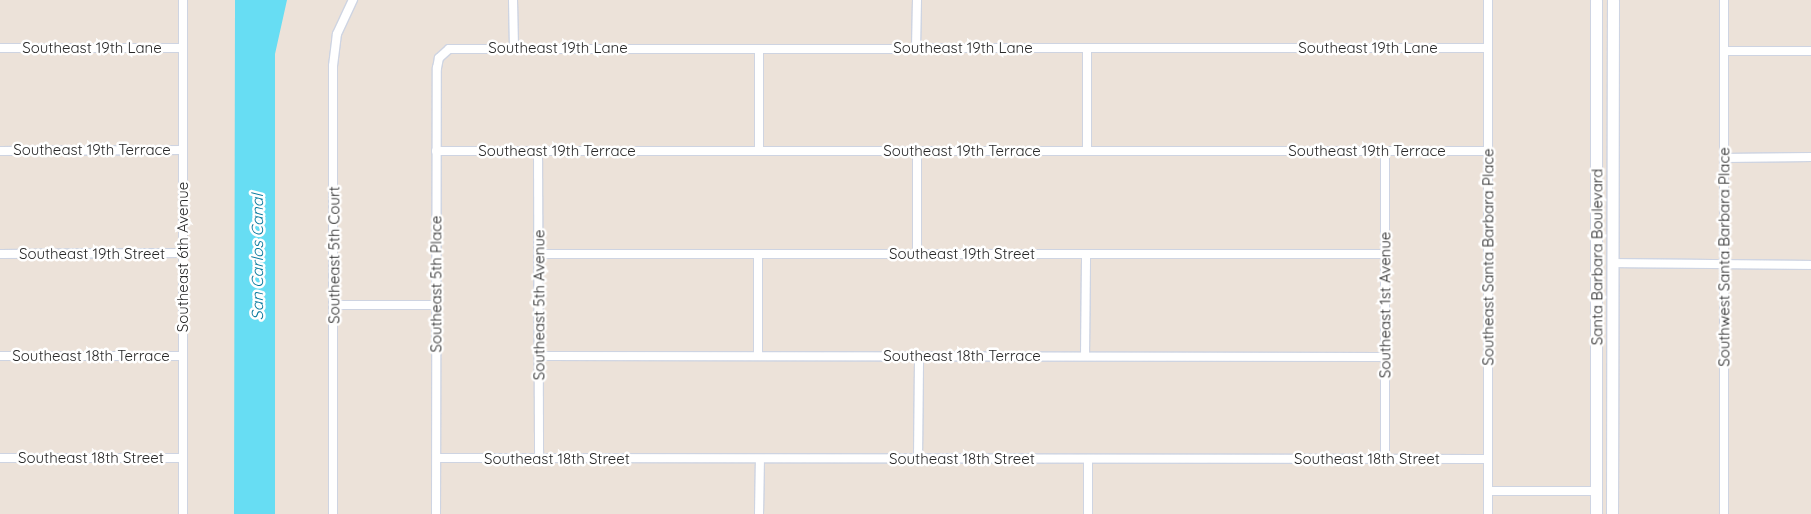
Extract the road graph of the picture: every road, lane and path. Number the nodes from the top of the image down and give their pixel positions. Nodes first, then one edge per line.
1 (183, 0) edge
2 (353, 0) edge
3 (513, 0) edge
4 (917, 0) edge
5 (1488, 0) edge
6 (1596, 0) edge
7 (1612, 0) edge
8 (1724, 0) edge
9 (0, 48) edge
10 (183, 48) junction
11 (514, 48) junction
12 (759, 48) junction
13 (916, 48) junction
14 (1087, 48) junction
15 (1488, 48) junction
16 (1724, 51) junction
17 (1811, 51) edge
18 (441, 55) joint
19 (1597, 141) junction
20 (183, 150) junction
21 (0, 151) edge
22 (436, 151) junction
23 (538, 151) junction
24 (760, 151) junction
25 (1087, 151) junction
26 (1386, 151) junction
27 (1488, 151) junction
28 (917, 152) junction
29 (1811, 157) edge
30 (1724, 158) junction
31 (183, 253) junction
32 (0, 254) edge
33 (539, 254) junction
34 (758, 254) junction
35 (918, 254) junction
36 (1086, 254) junction
37 (1385, 254) junction
38 (1612, 263) junction
39 (1811, 265) edge
40 (1724, 266) junction
41 (334, 305) junction
42 (436, 305) junction
43 (0, 356) edge
44 (183, 356) junction
45 (539, 356) junction
46 (758, 356) junction
47 (919, 356) junction
48 (1085, 356) junction
49 (1385, 357) junction
50 (0, 458) edge
51 (183, 458) junction
52 (436, 458) junction
53 (918, 458) junction
54 (1385, 458) junction
55 (539, 459) junction
56 (760, 459) junction
57 (1088, 459) junction
58 (1488, 459) junction
59 (1489, 490) junction
60 (1596, 491) junction
61 (183, 514) edge
62 (333, 514) edge
63 (436, 514) edge
64 (759, 514) edge
65 (1088, 514) edge
66 (1488, 514) edge
67 (1596, 514) edge
68 (1605, 514) edge
69 (1612, 514) edge
70 (1724, 514) edge

1 - 10 street, Southeast 6th Avenue
2 - 41 street, Southeast 5th Court
3 - 11 street
4 - 13 street
5 - 15 street, Southeast Santa Barbara Place
6 - 19 main road, Santa Barbara Boulevard
7 - 38 main road, Santa Barbara Boulevard
8 - 16 street, Southwest Santa Barbara Place
9 - 10 street, Southeast 19th Lane
10 - 20 street, Southeast 6th Avenue
11 - 12 street, Southeast 19th Lane
11 - 18 street, Southeast 19th Lane
12 - 13 street, Southeast 19th Lane
12 - 24 street
13 - 14 street, Southeast 19th Lane
14 - 15 street, Southeast 19th Lane
14 - 25 street
15 - 27 street, Southeast Santa Barbara Place
16 - 17 street
16 - 30 street, Southwest Santa Barbara Place
18 - 22 street, Southeast 5th Place
19 - 38 main road
19 - 60 main road, Santa Barbara Boulevard
20 - 21 street, Southeast 19th Terrace
20 - 31 street, Southeast 6th Avenue
22 - 23 street, Southeast 19th Terrace
22 - 42 street, Southeast 5th Place
23 - 24 street, Southeast 19th Terrace
23 - 33 street, Southeast 5th Avenue
24 - 28 street, Southeast 19th Terrace
25 - 26 street, Southeast 19th Terrace
25 - 28 street, Southeast 19th Terrace
26 - 27 street, Southeast 19th Terrace
26 - 37 street, Southeast 1st Avenue
27 - 58 street, Southeast Santa Barbara Place
28 - 35 street
29 - 30 street
30 - 40 street, Southwest Santa Barbara Place
31 - 32 street, Southeast 19th Street
31 - 44 street, Southeast 6th Avenue
33 - 34 street, Southeast 19th Street
33 - 45 street, Southeast 5th Avenue
34 - 35 street, Southeast 19th Street
34 - 46 street
35 - 36 street, Southeast 19th Street
36 - 37 street, Southeast 19th Street
36 - 48 street
37 - 49 street, Southeast 1st Avenue
38 - 40 street
38 - 69 main road, Santa Barbara Boulevard
39 - 40 street
40 - 70 street, Southwest Santa Barbara Place
41 - 42 street
41 - 62 street, Southeast 5th Court
42 - 52 street, Southeast 5th Place
43 - 44 street, Southeast 18th Terrace
44 - 51 street, Southeast 6th Avenue
45 - 46 street, Southeast 18th Terrace
45 - 55 street, Southeast 5th Avenue
46 - 47 street, Southeast 18th Terrace
47 - 48 street, Southeast 18th Terrace
47 - 53 street
48 - 49 street, Southeast 18th Terrace
49 - 54 street, Southeast 1st Avenue
50 - 51 street, Southeast 18th Street
51 - 61 street, Southeast 6th Avenue
52 - 55 street, Southeast 18th Street
52 - 63 street, Southeast 5th Place
53 - 56 street, Southeast 18th Street
53 - 57 street, Southeast 18th Street
54 - 57 street, Southeast 18th Street
54 - 58 street, Southeast 18th Street
55 - 56 street, Southeast 18th Street
56 - 64 street
57 - 65 street
58 - 59 street, Southeast Santa Barbara Place
59 - 60 street
59 - 66 street, Southeast Santa Barbara Place
60 - 67 main road, Santa Barbara Boulevard
60 - 68 main road

